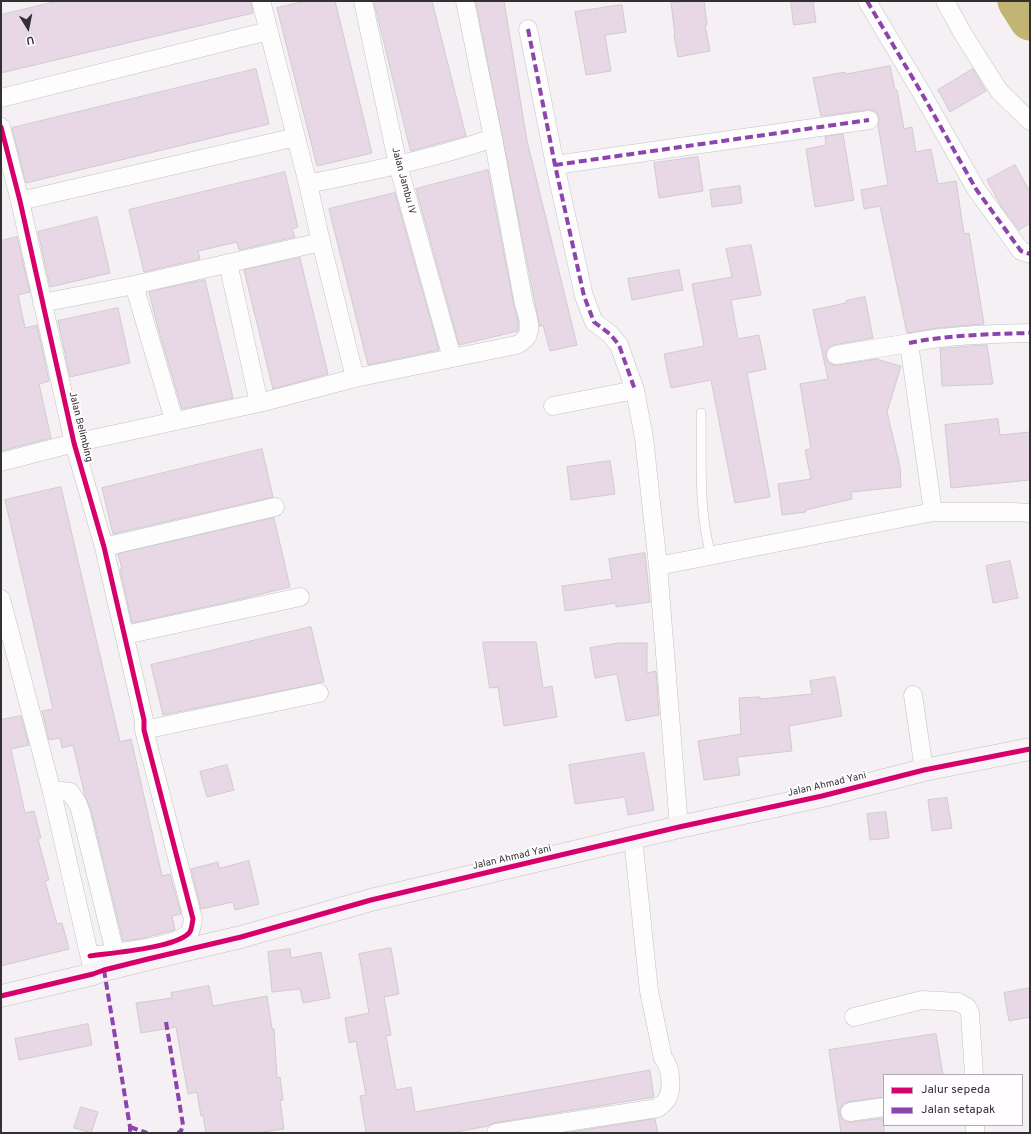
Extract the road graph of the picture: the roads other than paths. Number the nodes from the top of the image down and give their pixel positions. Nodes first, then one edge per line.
1 (261, 1) edge
2 (363, 1) edge
3 (465, 1) edge
4 (867, 1) edge
5 (945, 1) edge
6 (528, 29) dead end
7 (268, 31) junction
8 (1, 98) edge
9 (869, 120) dead end
10 (1030, 121) edge
11 (1, 127) edge
12 (296, 137) junction
13 (493, 138) junction
14 (398, 165) junction
15 (555, 165) junction
16 (308, 184) junction
17 (20, 201) junction
18 (321, 242) junction
19 (1030, 254) edge
20 (228, 263) junction
21 (134, 285) junction
22 (42, 302) junction
23 (1030, 333) edge
24 (909, 343) junction
25 (836, 355) dead end
26 (452, 358) junction
27 (355, 378) junction
28 (635, 390) junction
29 (259, 403) junction
30 (553, 406) dead end
31 (701, 413) dead end
32 (174, 420) junction
33 (74, 443) junction
34 (1, 462) edge
35 (275, 507) dead end
36 (933, 512) junction
37 (1030, 513) edge
38 (104, 547) junction
39 (711, 555) junction
40 (658, 566) junction
41 (300, 597) dead end
42 (1, 599) edge
43 (125, 635) junction
44 (319, 693) dead end
45 (913, 695) dead end
46 (144, 730) junction
47 (1030, 749) edge
48 (924, 770) junction
49 (52, 792) junction
50 (679, 827) junction
51 (633, 838) junction
52 (115, 952) junction
53 (92, 965) junction
54 (1, 996) edge
55 (854, 1017) dead end
56 (974, 1074) edge
57 (883, 1107) edge
58 (850, 1112) dead end
59 (540, 1129) edge
60 (496, 1133) edge

1 - 7 street
2 - 14 street, Jalan Jambu IV
3 - 13 street
4 - 19 street
5 - 10 street
6 - 15 street
7 - 8 street
7 - 12 street
9 - 15 street
11 - 17 street, Jalan Belimbing
12 - 16 street
12 - 17 street
13 - 14 street
13 - 26 street
14 - 16 street
14 - 26 street, Jalan Jambu IV
15 - 28 street
16 - 18 street
17 - 22 street, Jalan Belimbing
18 - 20 street
18 - 27 street
20 - 21 street
20 - 29 street
21 - 22 street
21 - 32 street
22 - 33 street, Jalan Belimbing
23 - 24 street
24 - 25 street
24 - 36 street
26 - 27 street
27 - 29 street
28 - 30 street
28 - 40 street
29 - 32 street
31 - 39 lane
32 - 33 street
33 - 34 street
33 - 38 street, Jalan Belimbing
35 - 38 street
36 - 37 street
36 - 39 street
38 - 43 street, Jalan Belimbing
39 - 40 street
40 - 50 street
41 - 43 street
42 - 49 street
43 - 46 street, Jalan Belimbing
44 - 46 street
45 - 48 street
46 - 52 street, Jalan Belimbing
47 - 48 street, Jalan Ahmad Yani
48 - 50 street, Jalan Ahmad Yani
49 - 52 street
49 - 53 street
50 - 51 street, Jalan Ahmad Yani
51 - 53 street, Jalan Ahmad Yani
51 - 59 street
52 - 53 street, Jalan Belimbing
53 - 54 street, Jalan Ahmad Yani
55 - 56 street
57 - 58 street
59 - 60 street

